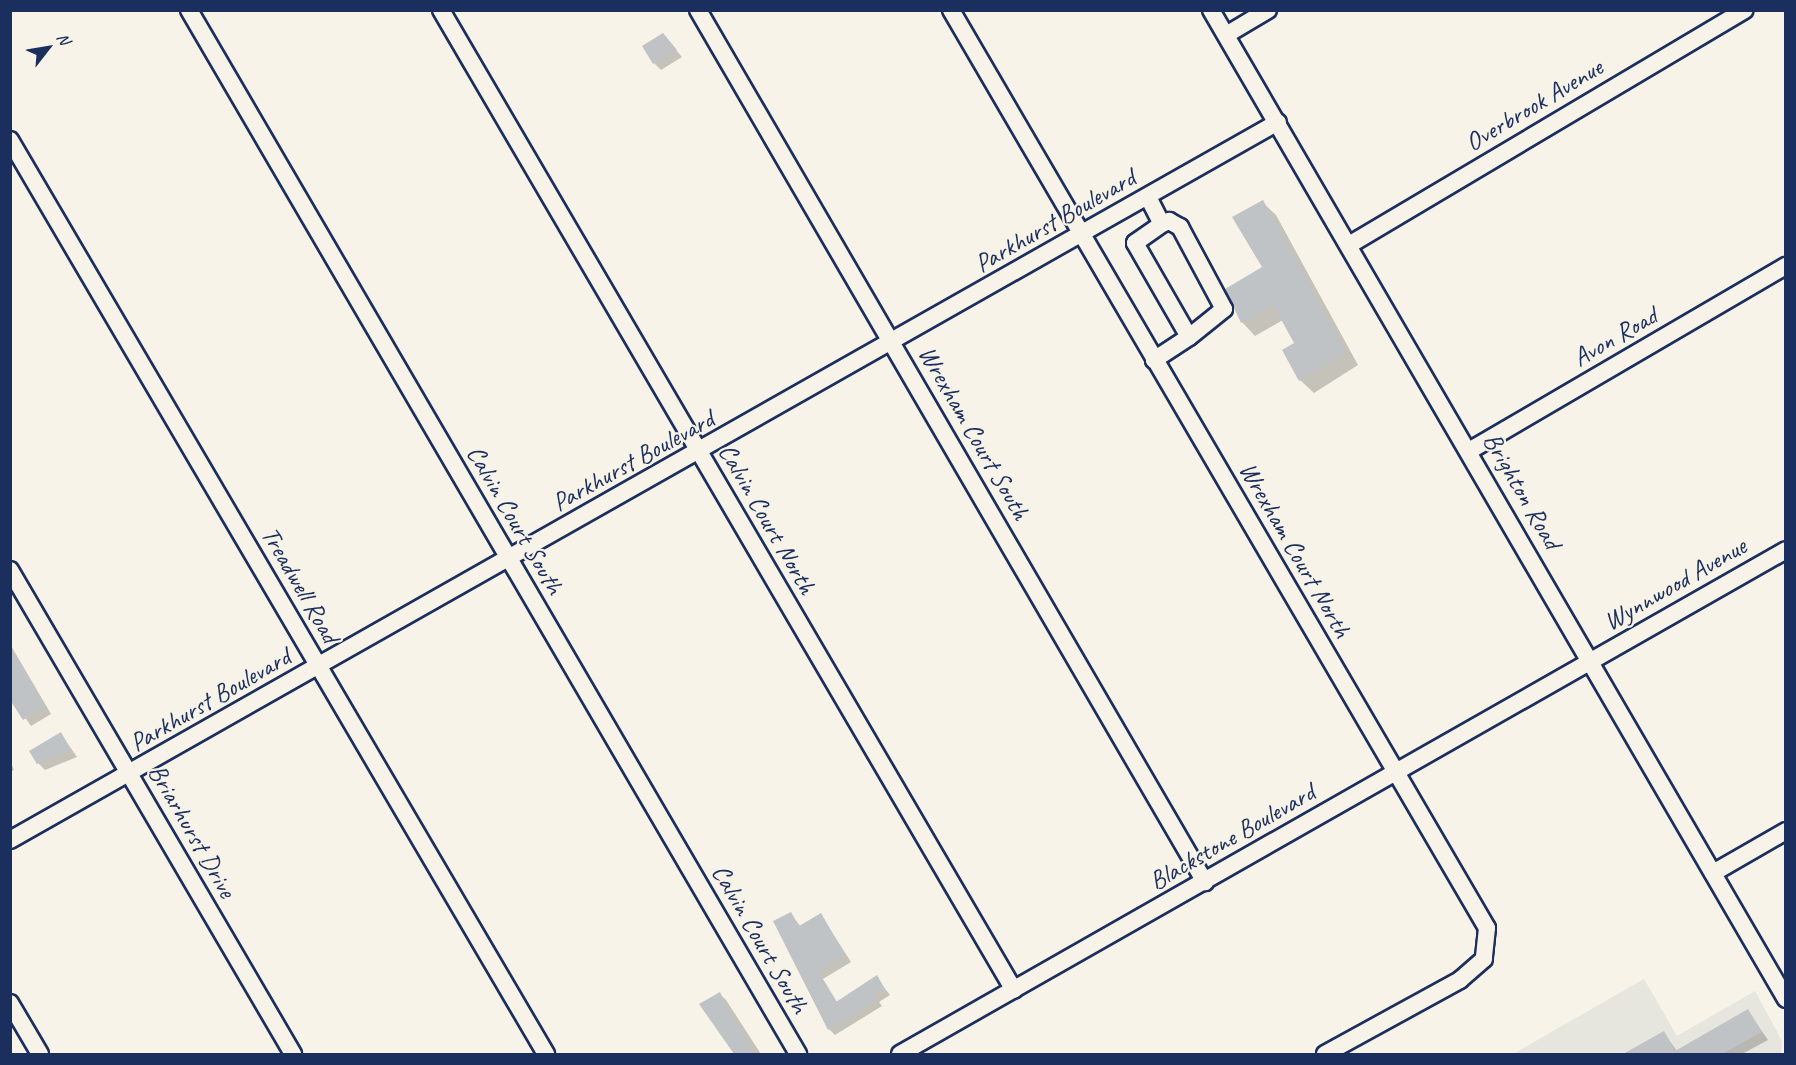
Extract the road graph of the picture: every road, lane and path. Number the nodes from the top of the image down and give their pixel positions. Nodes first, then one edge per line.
1 (189, 10) edge
2 (441, 10) edge
3 (698, 10) edge
4 (951, 10) edge
5 (1212, 10) edge
6 (1268, 10) edge
7 (1745, 10) edge
8 (1226, 35) junction
9 (1278, 122) junction
10 (10, 140) edge
11 (1148, 197) junction
12 (1162, 224) junction
13 (1082, 235) junction
14 (1349, 245) junction
15 (1785, 266) edge
16 (1189, 337) junction
17 (892, 343) junction
18 (1154, 360) junction
19 (1469, 451) junction
20 (699, 453) junction
21 (1785, 550) edge
22 (509, 561) junction
23 (10, 570) edge
24 (1590, 663) junction
25 (319, 668) junction
26 (1395, 774) junction
27 (130, 775) junction
28 (1785, 831) edge
29 (10, 840) edge
30 (1713, 873) junction
31 (1205, 882) junction
32 (1014, 990) junction
33 (1785, 999) edge
34 (10, 1003) edge
35 (40, 1054) edge
36 (293, 1054) edge
37 (546, 1054) edge
38 (798, 1054) edge
39 (900, 1054) edge
40 (1325, 1054) edge

1 - 22 street, Calvin Court South
2 - 20 street, Calvin Court North
3 - 17 street, Wrexham Court South
4 - 13 street, Wrexham Court North
5 - 8 street, Brighton Road
6 - 8 street
7 - 14 street, Overbrook Avenue
8 - 9 street, Brighton Road
9 - 11 street, Parkhurst Boulevard
9 - 14 street, Brighton Road
10 - 25 street, Treadwell Road
11 - 12 street
11 - 13 street, Parkhurst Boulevard
12 - 16 street
12 - 16 street
13 - 17 street, Parkhurst Boulevard
13 - 18 street, Wrexham Court North
14 - 19 street, Brighton Road
15 - 19 street, Avon Road
16 - 18 street
17 - 20 street, Parkhurst Boulevard
17 - 31 street, Wrexham Court South
18 - 26 street, Wrexham Court North
19 - 24 street, Brighton Road
20 - 22 street, Parkhurst Boulevard
20 - 32 street, Calvin Court North
21 - 24 street, Wynnwood Avenue
22 - 25 street, Parkhurst Boulevard
22 - 38 street, Calvin Court South
23 - 27 street, Briarhurst Drive
24 - 26 street, Blackstone Boulevard
24 - 30 street, Brighton Road
25 - 27 street, Parkhurst Boulevard
25 - 37 street, Treadwell Road
26 - 31 street, Blackstone Boulevard
26 - 40 street, Wrexham Court North
27 - 29 street, Parkhurst Boulevard
27 - 36 street, Briarhurst Drive
28 - 30 street
30 - 33 street, Brighton Road
31 - 32 street, Blackstone Boulevard
32 - 39 street, Blackstone Boulevard
34 - 35 street

